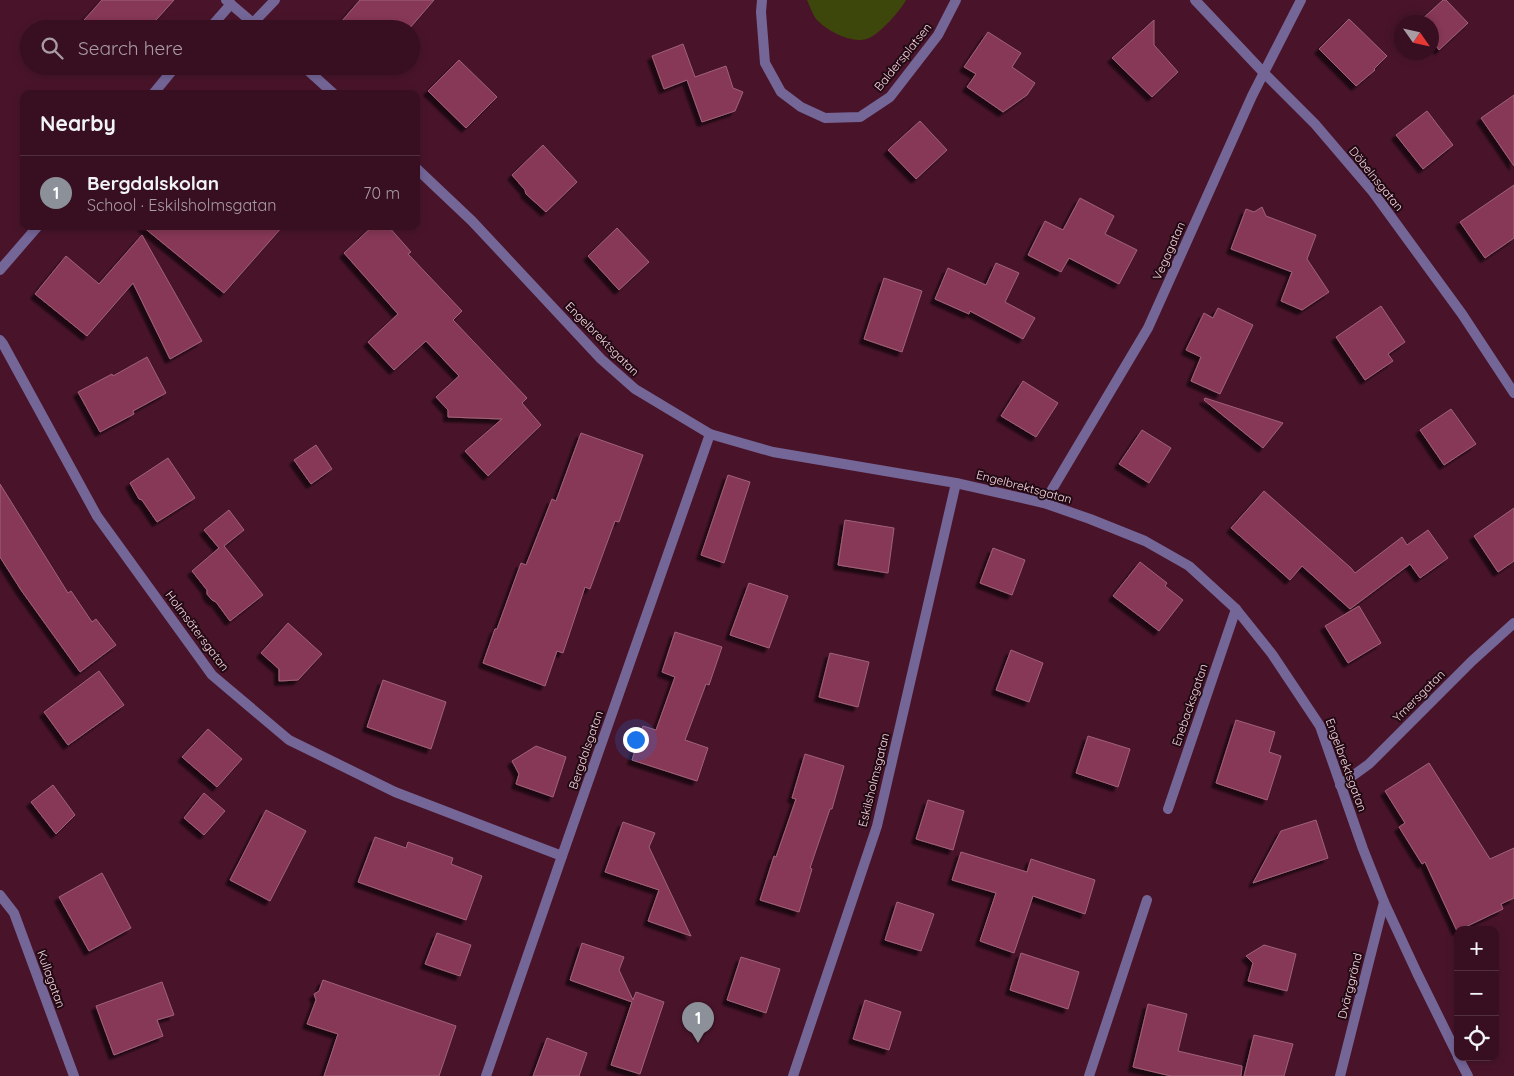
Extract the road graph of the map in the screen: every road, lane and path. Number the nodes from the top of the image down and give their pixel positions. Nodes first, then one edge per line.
1 (275, 0) edge
2 (762, 0) edge
3 (956, 0) edge
4 (1195, 0) edge
5 (1300, 0) edge
6 (229, 2) edge
7 (216, 20) edge
8 (250, 20) edge
9 (261, 20) edge
10 (1263, 72) junction
11 (169, 75) edge
12 (313, 75) edge
13 (156, 90) edge
14 (330, 90) edge
15 (420, 172) edge
16 (35, 230) edge
17 (0, 270) edge
18 (0, 340) edge
19 (1514, 393) edge
20 (710, 434) junction
21 (956, 483) junction
22 (1044, 503) junction
23 (1236, 609) junction
24 (1514, 623) edge
25 (1340, 785) junction
26 (1168, 809) dead end
27 (562, 856) junction
28 (0, 895) edge
29 (1148, 900) dead end
30 (1384, 902) junction
31 (1454, 1049) edge
32 (1460, 1061) edge
33 (74, 1076) edge
34 (486, 1076) edge
35 (793, 1076) edge
36 (1089, 1076) edge
37 (1340, 1076) edge
38 (1468, 1076) edge

1 - 9 street
2 - 3 street, Baldersplatsen
4 - 10 street, Döbelnsgatan
5 - 10 street, Vegagatan
6 - 7 street
6 - 8 street
10 - 19 street, Döbelnsgatan
10 - 22 street, Vegagatan
11 - 13 street
12 - 14 street
15 - 20 street, Engelbrektsgatan
16 - 17 street
18 - 27 street, Holmsätersgatan
20 - 21 street, Engelbrektsgatan
20 - 27 street, Bergdalsgatan
21 - 22 street, Engelbrektsgatan
21 - 35 street, Eskilsholmsgatan
22 - 23 street, Engelbrektsgatan
23 - 25 street, Engelbrektsgatan
23 - 26 street, Enebacksgatan
24 - 25 street, Ymersgatan
25 - 30 street, Engelbrektsgatan
27 - 34 street, Bergdalsgatan
28 - 33 street, Kullagatan
29 - 36 street
30 - 31 street, Engelbrektsgatan
30 - 37 street, Dvärggränd
32 - 38 street, Engelbrektsgatan

